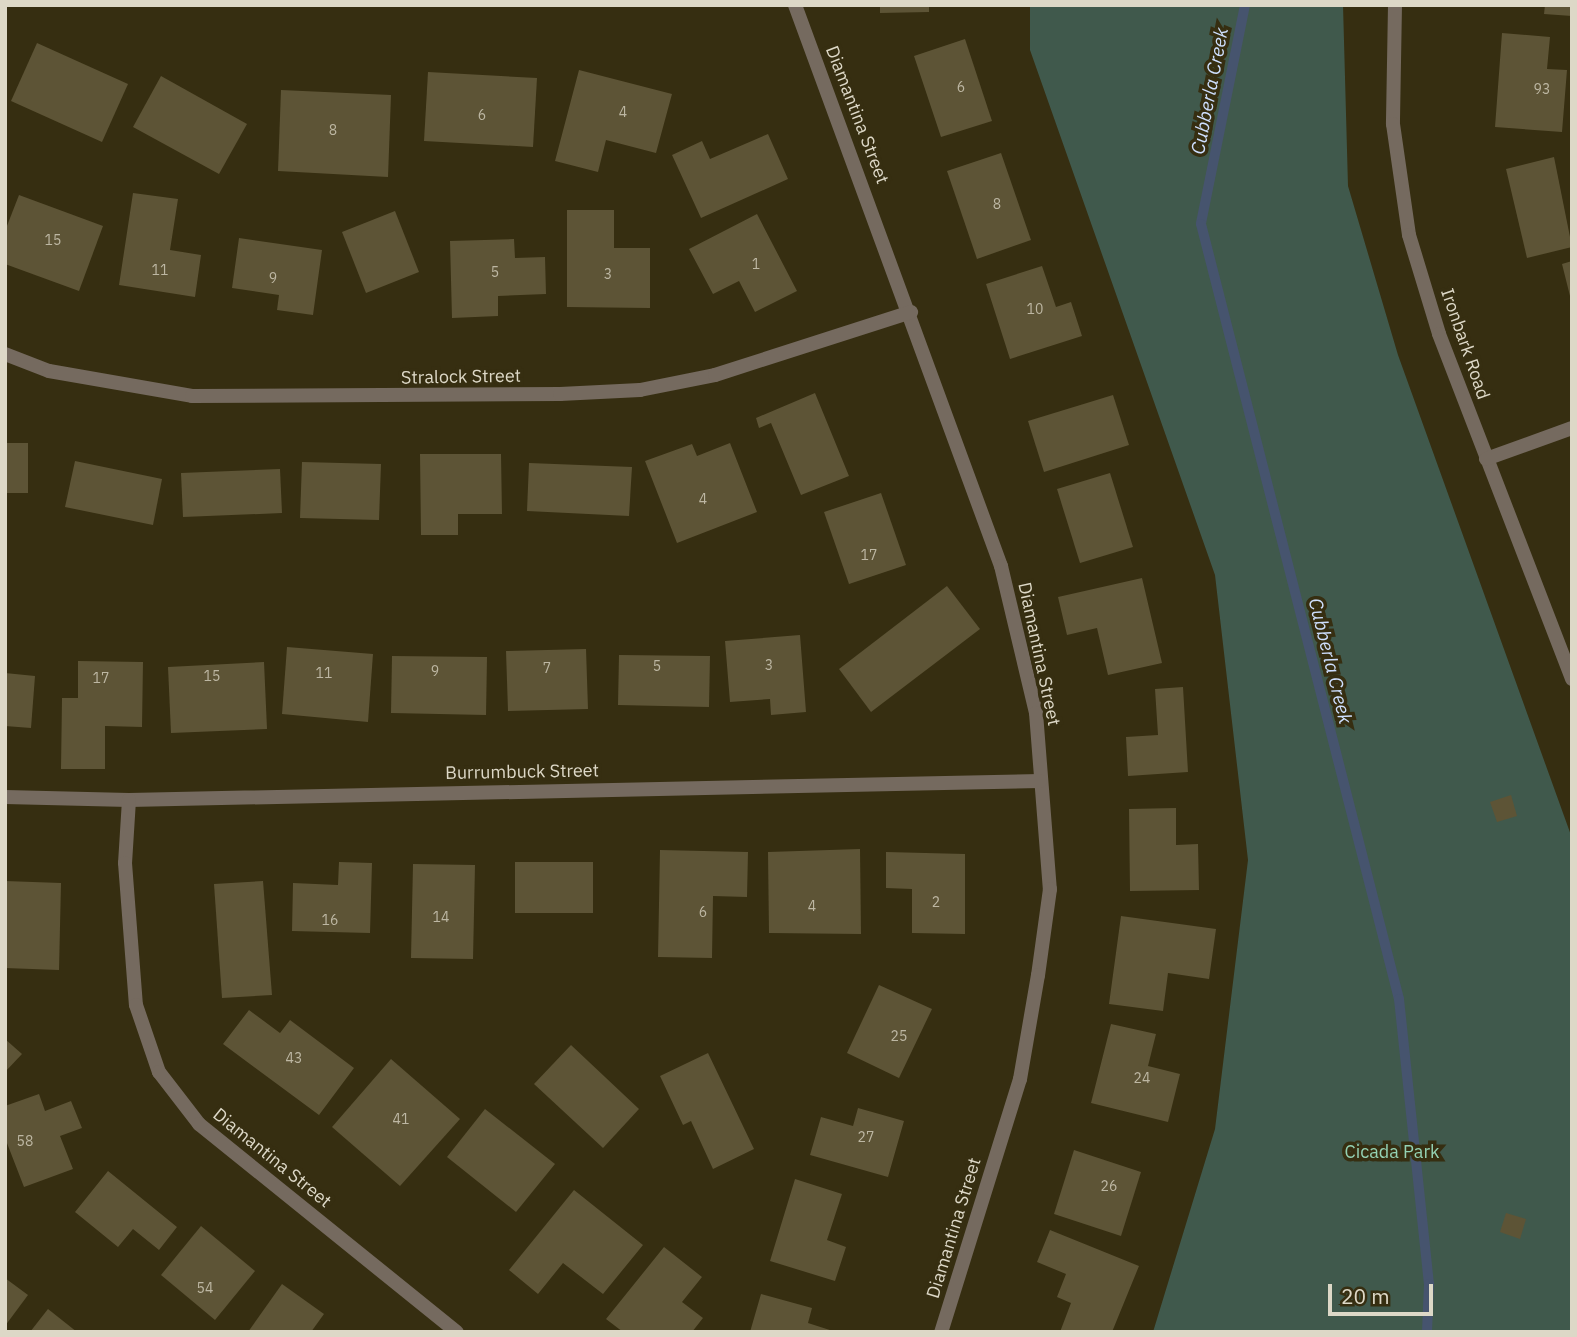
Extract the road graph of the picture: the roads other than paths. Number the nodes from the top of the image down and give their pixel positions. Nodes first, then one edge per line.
1 (795, 5) edge
2 (1395, 5) edge
3 (911, 312) junction
4 (5, 354) edge
5 (1572, 428) edge
6 (1486, 459) junction
7 (1572, 679) edge
8 (1040, 781) junction
9 (5, 797) edge
10 (129, 800) junction
11 (457, 1332) edge
12 (941, 1332) edge

1 - 3 street, Diamantina Street
2 - 6 street, Ironbark Road
3 - 4 street, Stralock Street
3 - 8 street, Diamantina Street
5 - 6 street
6 - 7 street, Ironbark Road
8 - 10 street, Burrumbuck Street
8 - 12 street, Diamantina Street
9 - 10 street, Burrumbuck Street
10 - 11 street, Diamantina Street

